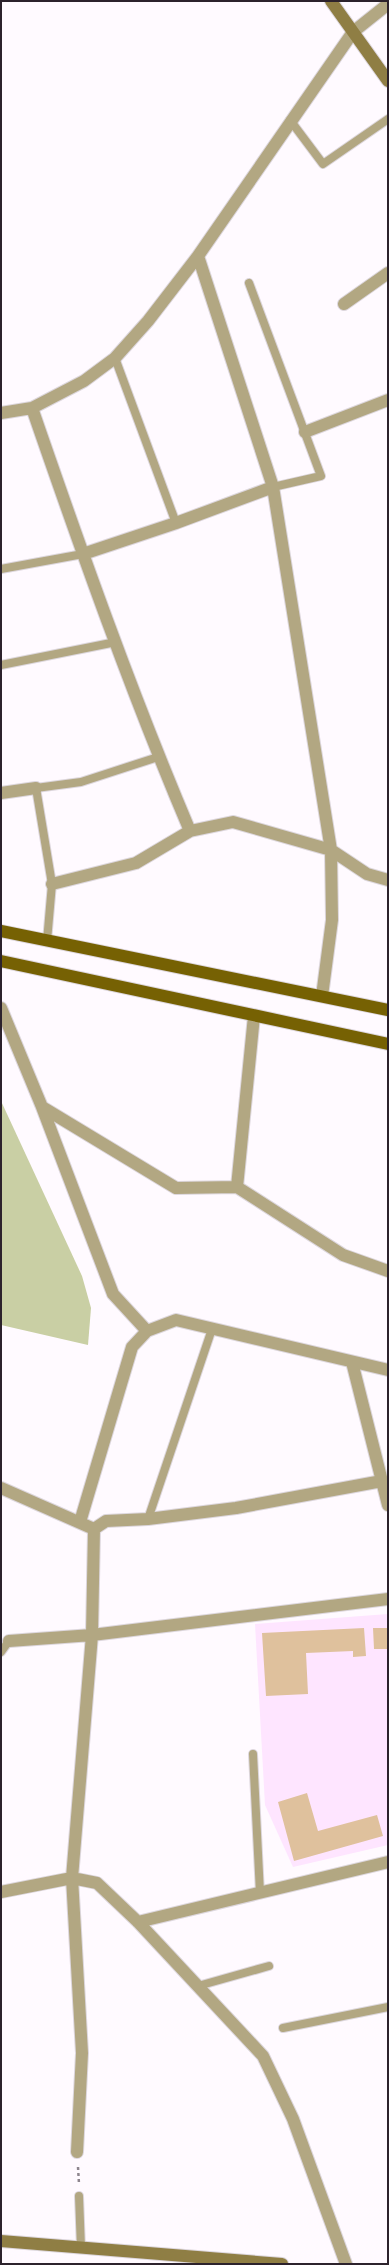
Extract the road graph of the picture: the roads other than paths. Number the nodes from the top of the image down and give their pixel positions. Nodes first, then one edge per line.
1 (331, 1) edge
2 (388, 4) edge
3 (353, 32) junction
4 (388, 81) edge
5 (388, 119) edge
6 (290, 120) junction
7 (198, 256) junction
8 (388, 273) edge
9 (249, 283) dead end
10 (344, 304) dead end
11 (114, 358) junction
12 (388, 400) edge
13 (32, 408) junction
14 (1, 413) edge
15 (305, 432) junction
16 (273, 487) junction
17 (176, 523) junction
18 (83, 554) junction
19 (1, 569) edge
20 (116, 642) junction
21 (1, 665) edge
22 (158, 757) junction
23 (36, 788) junction
24 (1, 793) edge
25 (190, 831) junction
26 (331, 850) junction
27 (388, 880) edge
28 (52, 884) junction
29 (1, 931) edge
30 (47, 941) junction
31 (1, 961) edge
32 (322, 996) junction
33 (1, 1008) edge
34 (388, 1010) edge
35 (254, 1016) junction
36 (388, 1044) edge
37 (42, 1107) junction
38 (237, 1187) junction
39 (388, 1271) edge
40 (212, 1329) junction
41 (147, 1331) junction
42 (352, 1362) junction
43 (388, 1370) edge
44 (382, 1481) junction
45 (1, 1488) edge
46 (388, 1505) edge
47 (148, 1519) junction
48 (80, 1522) junction
49 (94, 1529) junction
50 (388, 1599) edge
51 (92, 1635) junction
52 (9, 1641) joint
53 (1, 1652) edge
54 (253, 1754) dead end
55 (388, 1862) edge
56 (72, 1878) junction
57 (1, 1892) edge
58 (260, 1893) junction
59 (138, 1922) junction
60 (269, 1966) dead end
61 (198, 1986) junction
62 (388, 2007) edge
63 (283, 2028) dead end
64 (77, 2152) road end
65 (79, 2196) road end
66 (1, 2241) edge
67 (81, 2248) junction
68 (282, 2264) edge
69 (346, 2264) edge

1 - 3 main road
2 - 3 street
3 - 4 main road
3 - 6 street
5 - 6 lane
6 - 7 street
7 - 11 street
7 - 16 street
8 - 10 street
9 - 15 lane
11 - 13 street
11 - 17 lane
12 - 15 street
13 - 14 street
13 - 18 street
15 - 16 lane
16 - 17 street
16 - 26 street
17 - 18 street
18 - 19 lane
18 - 20 street
20 - 21 lane
20 - 22 street
22 - 23 lane
22 - 25 street
23 - 24 street
23 - 28 lane
25 - 26 street
25 - 28 street
26 - 27 street
26 - 32 street
28 - 30 lane
29 - 30 main road
30 - 32 main road
31 - 35 main road
32 - 34 main road
33 - 37 street
35 - 36 main road
35 - 38 street
37 - 38 street
37 - 41 street
38 - 39 street
40 - 41 street
40 - 42 street
40 - 47 lane
41 - 48 street
42 - 43 street
42 - 44 street
44 - 46 street
44 - 47 street
45 - 48 street
47 - 49 street
48 - 49 street
49 - 51 street
50 - 51 street
51 - 52 street
51 - 56 street
52 - 53 lane
54 - 58 lane
55 - 58 street
56 - 57 street
56 - 59 street
56 - 64 street
58 - 59 street
59 - 61 street
60 - 61 lane
61 - 69 street
62 - 63 lane
65 - 67 lane
66 - 67 main road
67 - 68 main road

